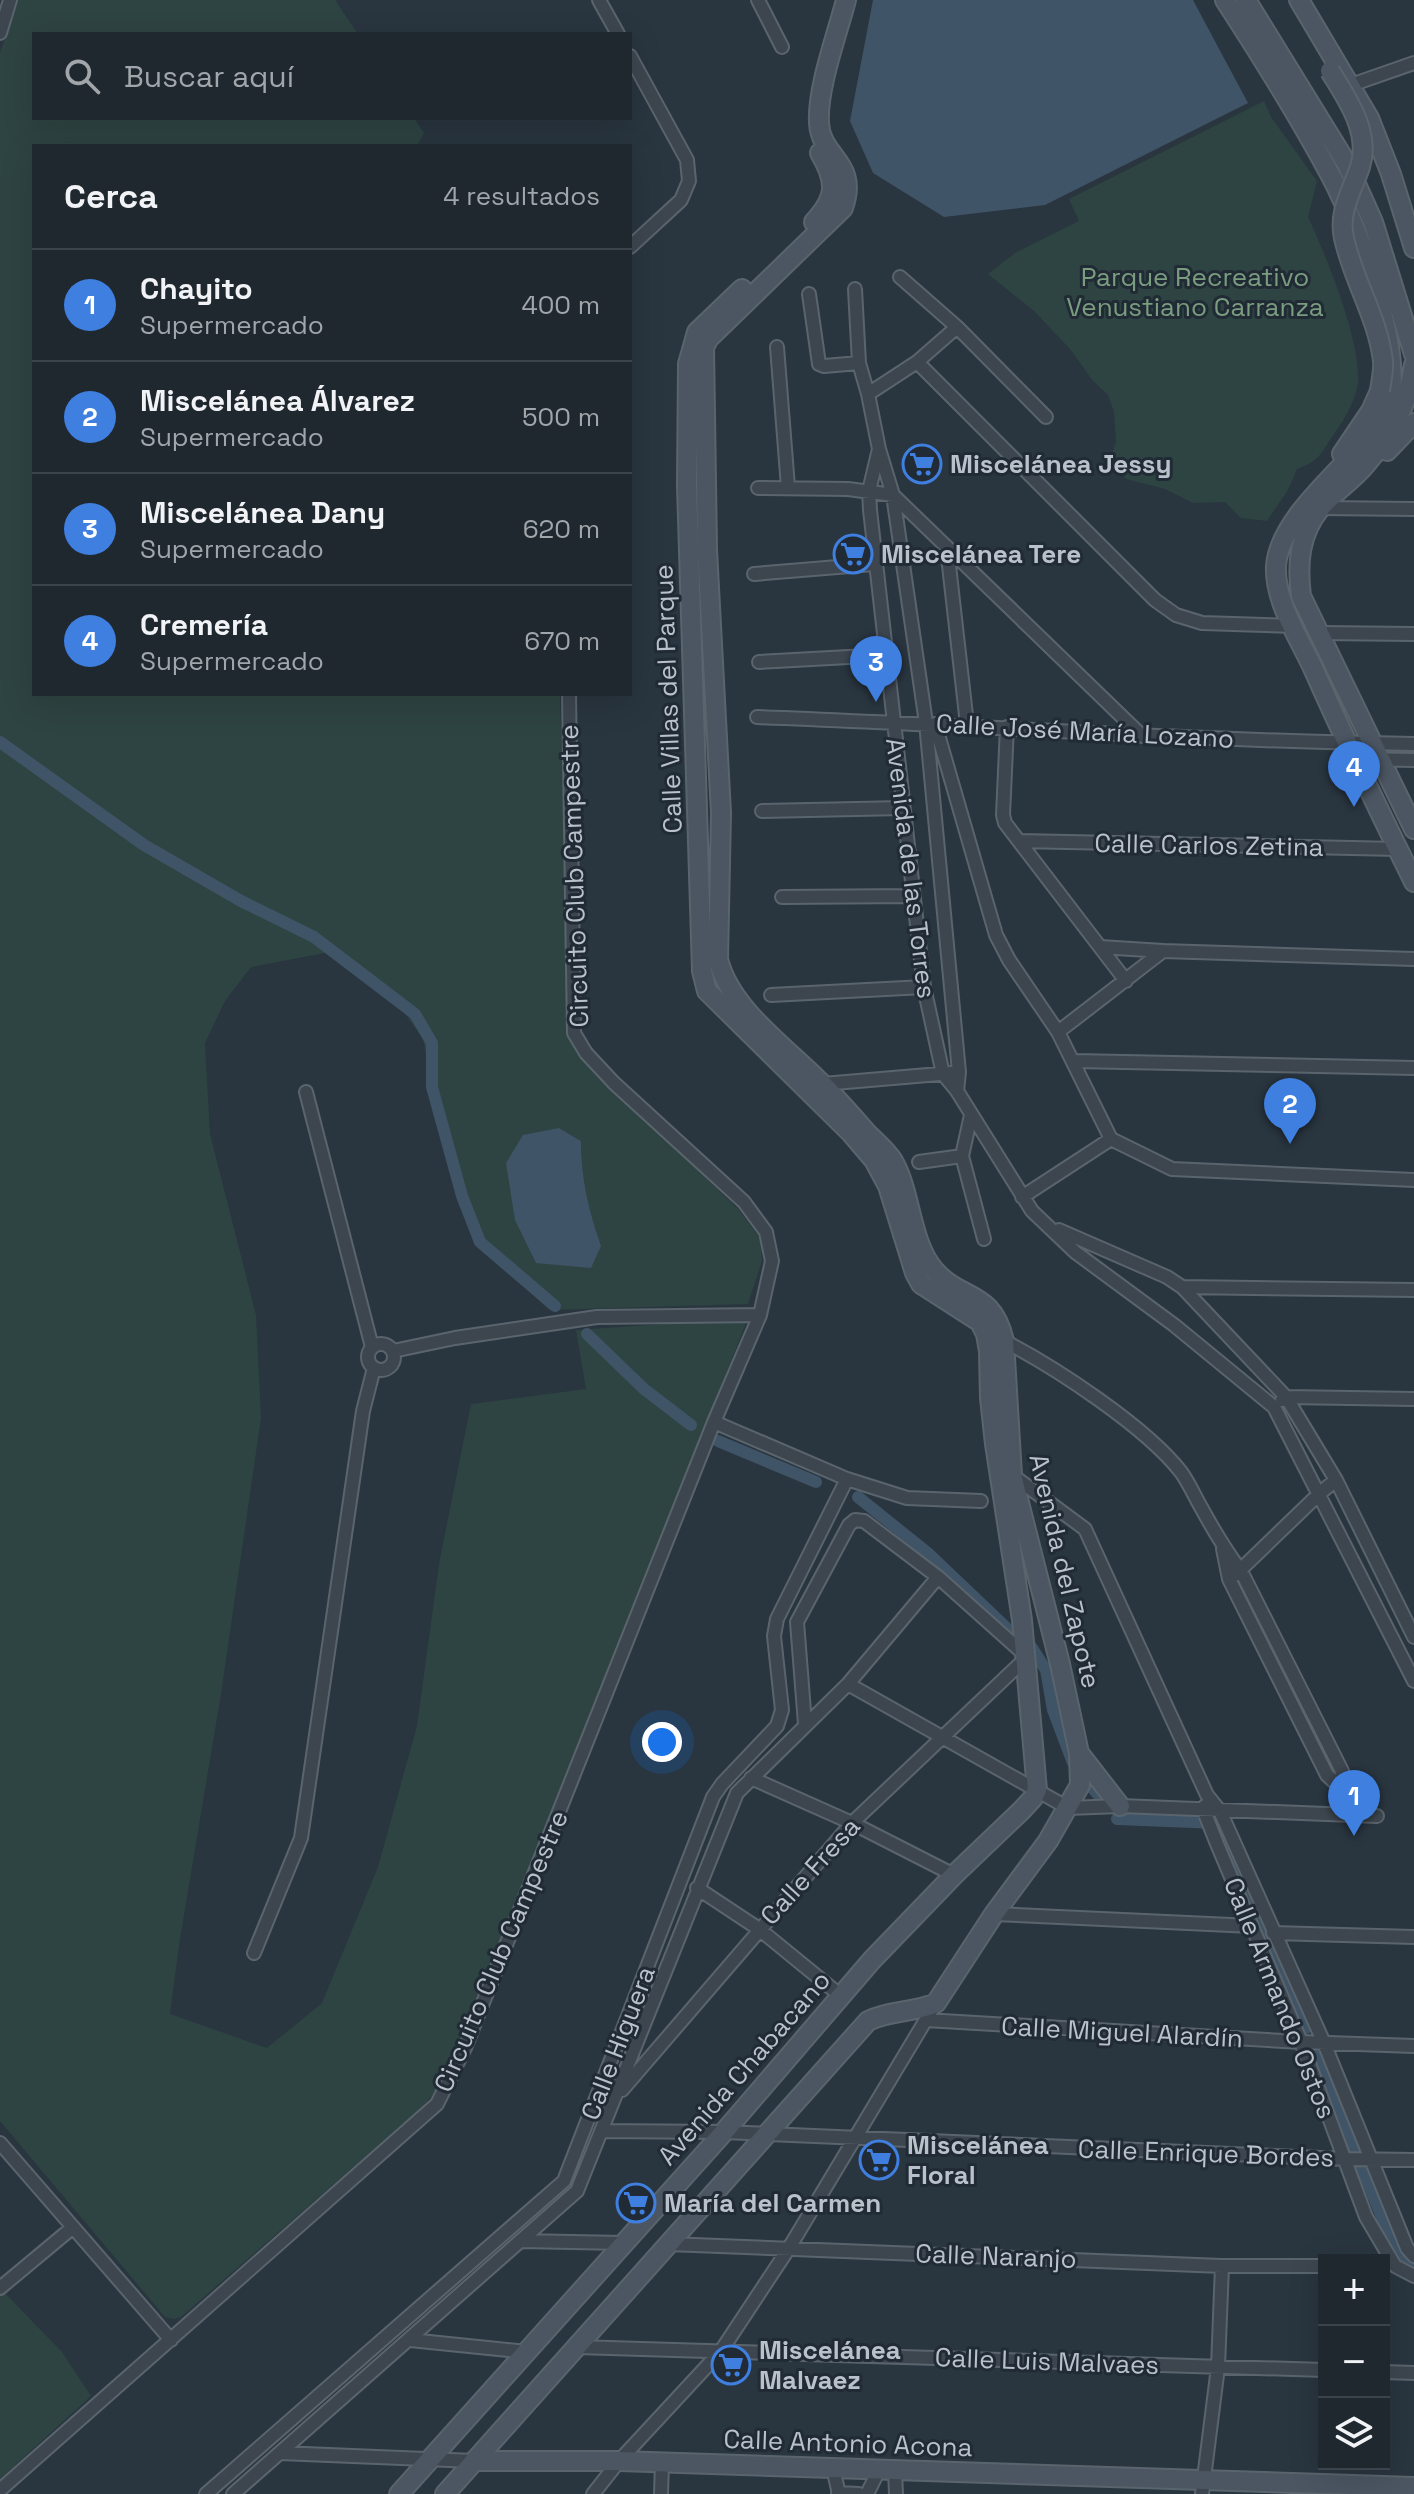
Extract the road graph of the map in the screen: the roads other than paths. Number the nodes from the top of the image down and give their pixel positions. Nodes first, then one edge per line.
1 (10, 0) edge
2 (599, 0) edge
3 (758, 0) edge
4 (837, 0) edge
5 (846, 0) edge
6 (1225, 0) edge
7 (1246, 0) edge
8 (1285, 0) edge
9 (1299, 0) edge
10 (835, 28) junction
11 (617, 32) edge
12 (0, 33) edge
13 (782, 47) dead end
14 (632, 60) edge
15 (1414, 63) edge
16 (1351, 85) junction
17 (632, 245) edge
18 (1414, 248) edge
19 (900, 277) dead end
20 (855, 289) dead end
21 (809, 294) dead end
22 (957, 327) junction
23 (777, 347) dead end
24 (1414, 354) edge
25 (917, 362) junction
26 (859, 363) junction
27 (1414, 365) edge
28 (868, 394) junction
29 (1046, 417) dead end
30 (1414, 423) edge
31 (879, 449) junction
32 (1365, 466) junction
33 (1335, 476) junction
34 (788, 487) junction
35 (758, 488) dead end
36 (869, 491) junction
37 (893, 495) junction
38 (1320, 508) junction
39 (1414, 509) edge
40 (947, 548) junction
41 (874, 564) junction
42 (754, 574) dead end
43 (1294, 626) junction
44 (1318, 633) junction
45 (1414, 634) edge
46 (885, 655) junction
47 (759, 662) dead end
48 (569, 696) edge
49 (757, 717) dead end
50 (892, 722) junction
51 (931, 724) junction
52 (967, 724) junction
53 (1007, 727) junction
54 (1142, 736) junction
55 (1345, 741) junction
56 (1371, 742) junction
57 (1414, 744) edge
58 (1353, 759) junction
59 (1379, 759) junction
60 (1414, 760) edge
61 (903, 808) junction
62 (762, 811) dead end
63 (1414, 829) edge
64 (1019, 841) junction
65 (1398, 849) junction
66 (1414, 882) edge
67 (913, 896) junction
68 (782, 897) dead end
69 (1100, 947) junction
70 (1163, 951) junction
71 (1414, 959) edge
72 (1126, 981) junction
73 (924, 987) junction
74 (771, 995) dead end
75 (1058, 1032) junction
76 (1075, 1061) junction
77 (1414, 1068) edge
78 (959, 1072) junction
79 (943, 1074) junction
80 (823, 1084) junction
81 (957, 1091) junction
82 (306, 1092) dead end
83 (971, 1115) junction
84 (1111, 1139) junction
85 (962, 1156) junction
86 (919, 1162) dead end
87 (1414, 1180) edge
88 (1022, 1197) junction
89 (1049, 1226) junction
90 (984, 1239) dead end
91 (1182, 1287) junction
92 (1414, 1290) edge
93 (760, 1315) junction
94 (997, 1346) junction
95 (372, 1347) junction
96 (393, 1351) junction
97 (374, 1368) junction
98 (1286, 1397) junction
99 (1414, 1399) edge
100 (1274, 1407) junction
101 (714, 1422) junction
102 (1012, 1475) junction
103 (847, 1479) junction
104 (1336, 1480) junction
105 (1320, 1493) junction
106 (981, 1501) dead end
107 (1223, 1546) junction
108 (1241, 1571) junction
109 (938, 1577) junction
110 (1229, 1579) junction
111 (1414, 1637) edge
112 (1024, 1656) junction
113 (1414, 1681) edge
114 (848, 1684) junction
115 (805, 1724) junction
116 (943, 1738) junction
117 (1079, 1753) junction
118 (751, 1778) junction
119 (1340, 1787) junction
120 (1037, 1790) junction
121 (1207, 1795) junction
122 (1120, 1806) junction
123 (1068, 1808) junction
124 (1204, 1811) junction
125 (1220, 1811) junction
126 (1352, 1815) junction
127 (1377, 1816) dead end
128 (852, 1823) junction
129 (954, 1875) junction
130 (697, 1888) junction
131 (994, 1914) junction
132 (1252, 1926) junction
133 (759, 1929) junction
134 (1273, 1933) junction
135 (1414, 1937) edge
136 (254, 1953) dead end
137 (841, 1996) junction
138 (936, 2003) junction
139 (926, 2020) junction
140 (1301, 2042) junction
141 (1324, 2043) junction
142 (1414, 2046) edge
143 (615, 2099) junction
144 (601, 2131) junction
145 (724, 2132) junction
146 (766, 2134) junction
147 (855, 2138) junction
148 (0, 2143) edge
149 (1345, 2159) junction
150 (1372, 2159) junction
151 (1414, 2160) edge
152 (72, 2228) junction
153 (520, 2241) junction
154 (623, 2243) junction
155 (668, 2244) junction
156 (789, 2248) junction
157 (1383, 2254) edge
158 (1414, 2256) edge
159 (1222, 2266) junction
160 (1318, 2266) edge
161 (1390, 2266) edge
162 (1414, 2276) edge
163 (0, 2288) edge
164 (171, 2340) junction
165 (410, 2340) junction
166 (577, 2347) junction
167 (721, 2351) junction
168 (528, 2352) junction
169 (1218, 2367) junction
170 (1318, 2370) edge
171 (1390, 2372) edge
172 (1414, 2373) edge
173 (280, 2453) junction
174 (429, 2460) junction
175 (474, 2461) junction
176 (619, 2461) junction
177 (662, 2463) junction
178 (833, 2468) junction
179 (887, 2470) junction
180 (1203, 2487) edge
181 (1408, 2489) edge
182 (0, 2490) edge
183 (838, 2493) edge
184 (206, 2494) edge
185 (233, 2494) edge
186 (399, 2494) edge
187 (445, 2494) edge
188 (593, 2494) edge
189 (661, 2494) edge
190 (859, 2494) edge
191 (867, 2494) edge
192 (896, 2494) edge

1 - 12 street
2 - 11 street
3 - 13 street
4 - 10 main road, Calle Villas del Parque
5 - 10 main road, Calle Villas del Parque
6 - 33 main road
7 - 24 main road
8 - 33 main road, bridge
9 - 16 main road
10 - 80 main road, Calle Villas del Parque
10 - 94 main road, Calle Villas del Parque
14 - 17 street
15 - 16 street
16 - 18 main road
19 - 22 street
20 - 26 street, Avenida de las Torres
21 - 26 street
22 - 25 street
22 - 29 street
23 - 34 street
25 - 28 street
25 - 43 street
26 - 28 street, Avenida de las Torres
27 - 32 main road
28 - 31 street, Avenida de las Torres
30 - 32 main road
31 - 36 street, Avenida de las Torres
31 - 37 street, Avenida de las Torres
32 - 38 main road
33 - 43 main road
34 - 35 street
34 - 36 street
36 - 37 street
36 - 41 street, Avenida de las Torres
37 - 40 street
37 - 51 street, Avenida de las Torres
38 - 39 street
38 - 44 main road
40 - 52 street
40 - 54 street
41 - 42 street
41 - 46 street, Avenida de las Torres
43 - 55 main road
44 - 45 street
44 - 56 main road
46 - 47 street
46 - 50 street, Avenida de las Torres
48 - 93 street, Circuito Club Campestre
49 - 50 street, Calle José María Lozano
50 - 51 street, Calle José María Lozano
50 - 61 street, Avenida de las Torres
51 - 52 street, Calle José María Lozano
51 - 75 street
51 - 78 street, Avenida de las Torres
52 - 53 street, Calle José María Lozano
53 - 54 street, Calle José María Lozano
53 - 64 street
54 - 55 street, Calle José María Lozano
55 - 56 street, Calle José María Lozano
55 - 58 main road
56 - 57 street, Calle José María Lozano
56 - 59 main road
58 - 59 street
58 - 65 main road
59 - 60 street
59 - 63 main road
61 - 62 street
61 - 67 street, Avenida de las Torres
64 - 65 street, Calle Carlos Zetina
64 - 69 street
65 - 66 main road
67 - 68 street
67 - 73 street, Avenida de las Torres
69 - 70 street
69 - 72 street
70 - 71 street
70 - 72 street
72 - 75 street
73 - 74 street
73 - 79 street, Avenida de las Torres
75 - 76 street
76 - 77 street
76 - 84 street
78 - 79 street
78 - 81 street, Avenida de las Torres
79 - 80 street
79 - 81 street, Avenida de las Torres
80 - 94 main road, Calle Villas del Parque
81 - 83 street, Avenida de las Torres
82 - 95 street
83 - 85 street
83 - 88 street, Avenida de las Torres
84 - 87 street
84 - 88 street
85 - 86 street
85 - 90 street
88 - 89 street, Avenida de las Torres
89 - 91 street
89 - 100 street, Avenida de las Torres
91 - 92 street
91 - 98 street
93 - 96 street
93 - 101 street, Circuito Club Campestre
94 - 102 main road, Avenida del Zapote
94 - 107 street
94 - 112 main road, Avenida del Zapote
95 - 96 street
95 - 97 street
96 - 97 street
97 - 136 street
98 - 99 street
98 - 100 street
98 - 104 street
100 - 105 street
101 - 103 street
101 - 164 street, Circuito Club Campestre
102 - 117 main road, Avenida del Zapote
102 - 121 street, Calle Armando Ostos
103 - 106 street
103 - 184 street, Calle Higuera
104 - 105 street
104 - 111 street
105 - 108 street
105 - 113 street
107 - 108 street
107 - 110 street
108 - 110 street
108 - 119 street
109 - 112 street
109 - 114 street, Calle Higuera
109 - 115 street
110 - 119 street
112 - 116 street, Calle Fresa
112 - 120 main road, Avenida del Zapote
114 - 115 street, Calle Higuera
114 - 116 street
115 - 118 street, Calle Higuera
116 - 120 street
116 - 128 street, Calle Fresa
117 - 122 main road
117 - 123 main road, Avenida del Zapote
118 - 128 street
118 - 130 street, Calle Higuera
119 - 126 street
120 - 123 street
120 - 129 main road, Avenida Chabacano
121 - 124 street
121 - 125 street, Calle Armando Ostos
122 - 123 street
122 - 124 street
123 - 131 main road
124 - 125 street
124 - 132 street, Calle Armando Ostos
125 - 126 street
125 - 134 street, Calle Armando Ostos
126 - 127 street
128 - 129 street
128 - 133 street, Calle Fresa
129 - 137 main road, Avenida Chabacano
130 - 133 street
130 - 143 street, Calle Higuera
131 - 132 street
131 - 138 main road
132 - 140 street, Calle Armando Ostos
133 - 137 street
133 - 143 street, Calle Fresa
134 - 135 street
134 - 141 street, Calle Armando Ostos
137 - 145 main road, Avenida Chabacano
138 - 139 street
138 - 146 main road
139 - 140 street, Calle Miguel Alardín
139 - 147 street
140 - 141 street, Calle Miguel Alardín
140 - 149 street, Calle Armando Ostos
141 - 142 street, Calle Miguel Alardín
141 - 150 street, Calle Armando Ostos
143 - 144 street, Calle Higuera
144 - 145 street, Calle Enrique Bordes
144 - 153 street, Calle Higuera
145 - 146 street, Calle Enrique Bordes
145 - 154 main road, Avenida Chabacano
146 - 147 street, Calle Enrique Bordes
146 - 155 main road
147 - 149 street, Calle Enrique Bordes
147 - 156 street
148 - 152 street
149 - 150 street, Calle Enrique Bordes
149 - 157 street, Calle Armando Ostos
150 - 151 street, Calle Enrique Bordes
150 - 158 street, Calle Armando Ostos
152 - 163 street
152 - 164 street
153 - 154 street
153 - 165 street, Calle Higuera
154 - 168 main road, Avenida Chabacano
155 - 156 street, Calle Naranjo
155 - 166 main road
156 - 159 street, Calle Naranjo
156 - 167 street
159 - 160 street, Calle Naranjo
159 - 169 street
161 - 162 street, Calle Armando Ostos
164 - 182 street, Circuito Club Campestre
165 - 168 street
165 - 173 street, Calle Higuera
166 - 167 street, Calle Luis Malvaes
166 - 175 main road
167 - 169 street, Calle Luis Malvaes
167 - 176 street
168 - 174 main road, Avenida Chabacano
169 - 170 street, Calle Luis Malvaes
169 - 180 street
171 - 172 street
173 - 174 street, Calle Antonio Acona
173 - 185 street, Calle Higuera
174 - 175 street, Calle Antonio Acona
174 - 186 main road, Avenida Chabacano
175 - 176 main road, Calle Antonio Acona
175 - 187 main road
176 - 177 main road, Calle Antonio Acona
176 - 188 street
177 - 178 main road, Calle Antonio Acona
177 - 189 street
178 - 179 main road, Calle Antonio Acona
178 - 183 street
179 - 180 main road, Calle Antonio Acona
179 - 191 street
179 - 192 street
180 - 181 main road, Calle Antonio Acona
183 - 190 street

